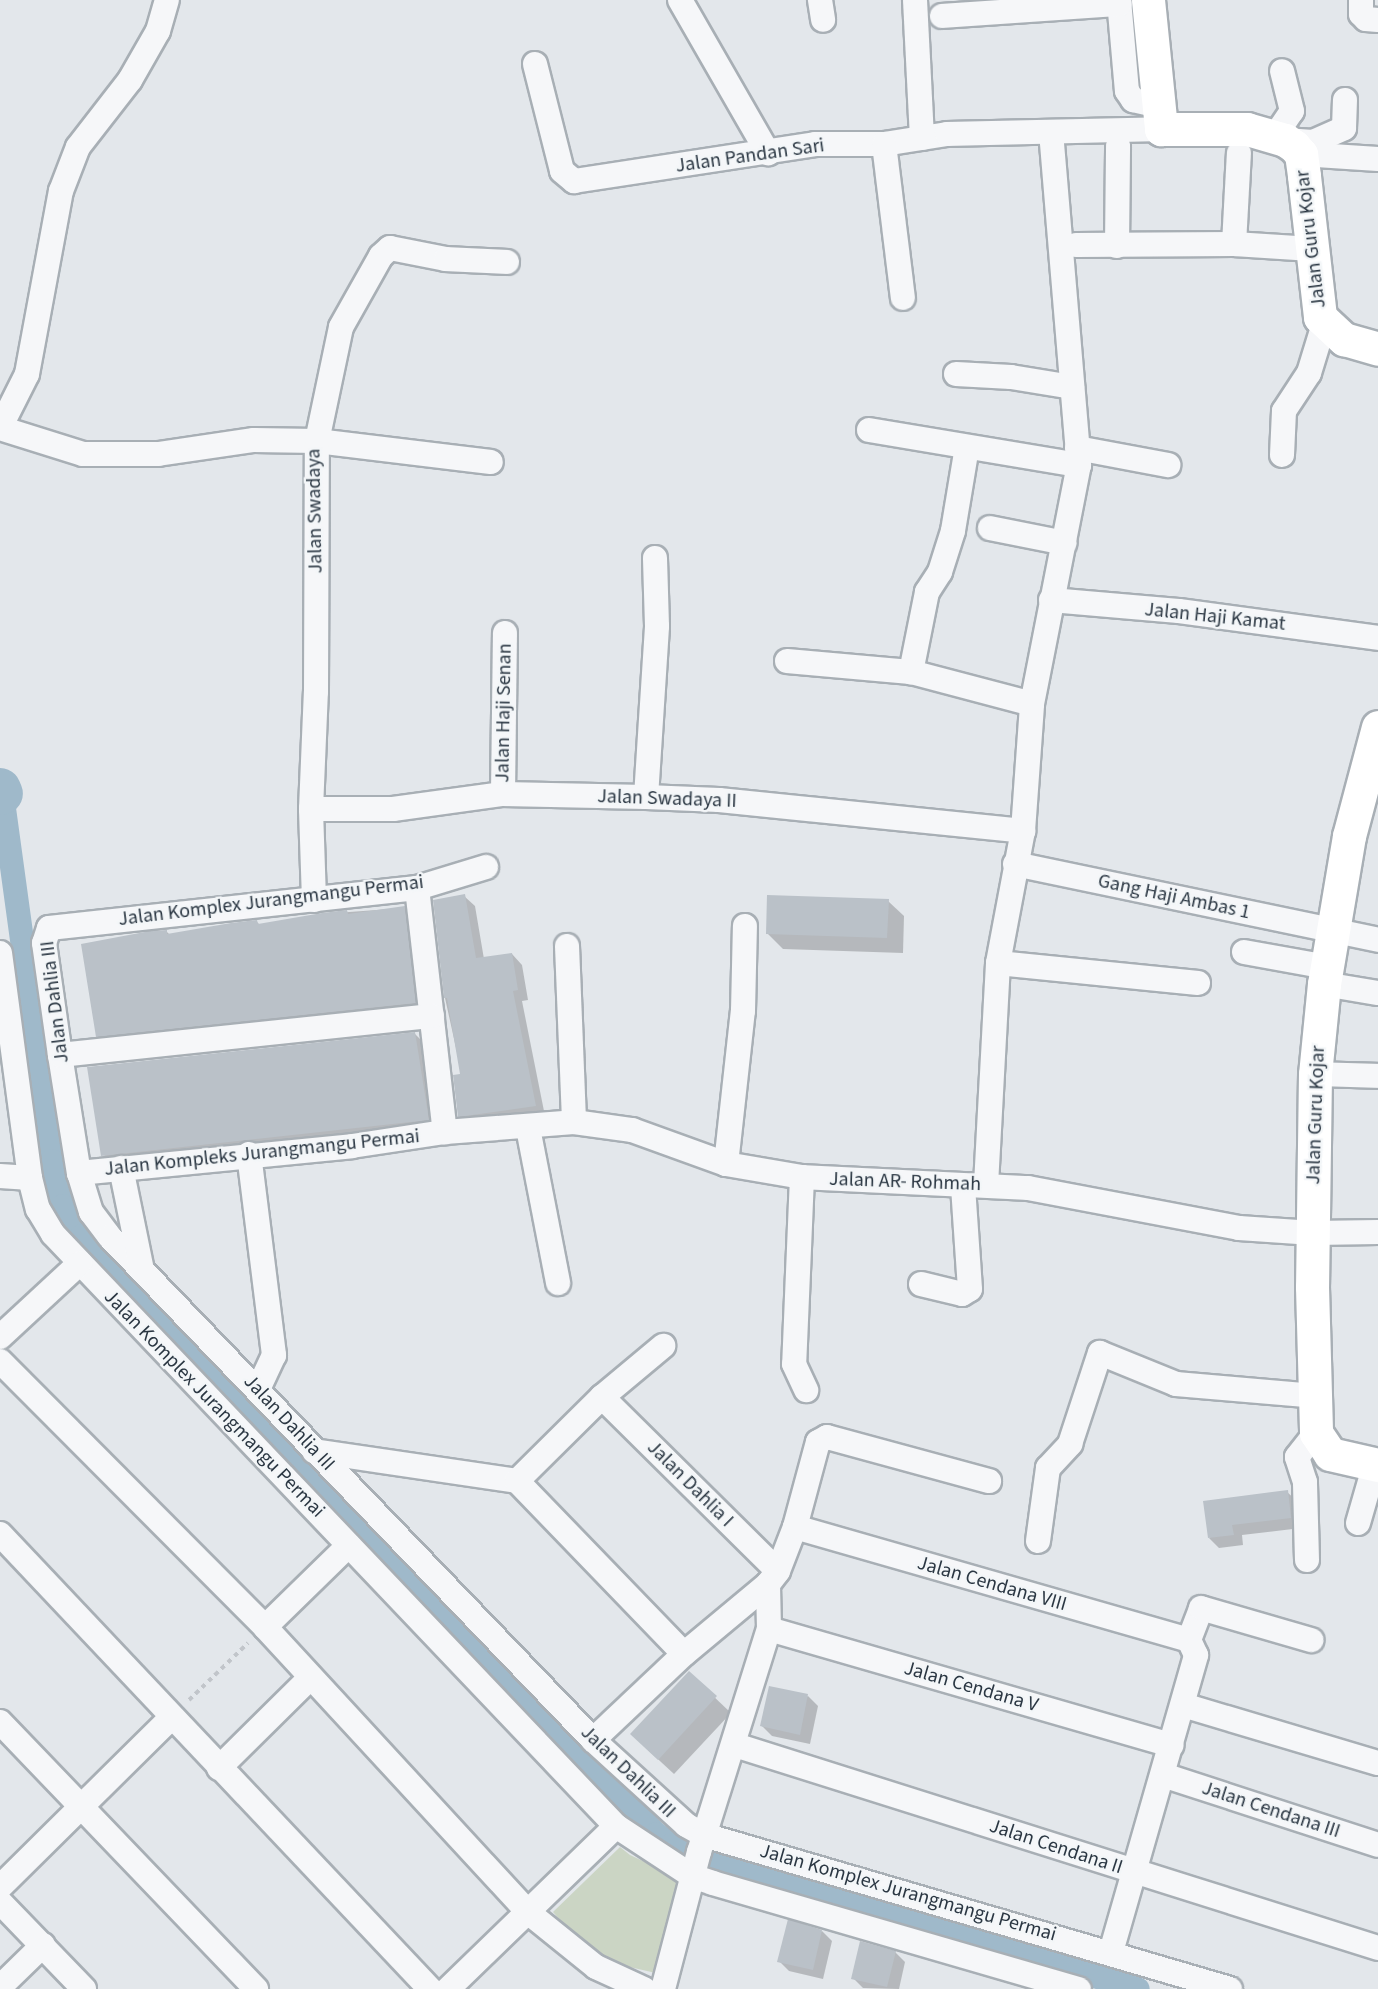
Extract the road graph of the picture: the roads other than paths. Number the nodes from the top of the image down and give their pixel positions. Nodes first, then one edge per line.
1 (167, 0) edge
2 (680, 0) edge
3 (915, 0) edge
4 (1361, 0) edge
5 (1129, 2) edge
6 (942, 16) dead end
7 (1378, 20) edge
8 (535, 64) dead end
9 (1282, 71) dead end
10 (1345, 100) dead end
11 (1160, 117) junction
12 (1051, 133) junction
13 (922, 138) junction
14 (1287, 143) junction
15 (884, 144) junction
16 (1118, 146) dead end
17 (768, 153) junction
18 (1239, 153) dead end
19 (1378, 159) edge
20 (1234, 244) junction
21 (1076, 245) dead end
22 (1117, 246) junction
23 (1312, 249) junction
24 (507, 262) dead end
25 (903, 298) dead end
26 (1324, 324) junction
27 (1378, 349) edge
28 (956, 374) dead end
29 (1072, 387) junction
30 (0, 428) edge
31 (869, 430) dead end
32 (317, 441) junction
33 (967, 447) junction
34 (1282, 455) dead end
35 (1078, 456) junction
36 (491, 462) dead end
37 (1168, 465) dead end
38 (990, 528) dead end
39 (1065, 543) junction
40 (655, 558) dead end
41 (1051, 600) junction
42 (505, 633) dead end
43 (1378, 638) edge
44 (787, 661) dead end
45 (911, 672) junction
46 (1032, 704) junction
47 (1378, 727) edge
48 (502, 794) junction
49 (646, 797) junction
50 (311, 809) junction
51 (1023, 831) junction
52 (1015, 864) junction
53 (486, 867) dead end
54 (417, 888) junction
55 (314, 900) junction
56 (55, 926) joint
57 (745, 926) dead end
58 (1333, 931) junction
59 (1378, 940) edge
60 (567, 946) dead end
61 (1244, 952) dead end
62 (0, 953) edge
63 (998, 963) junction
64 (1325, 975) junction
65 (1198, 983) dead end
66 (1378, 993) edge
67 (432, 1016) junction
68 (6, 1036) edge
69 (60, 1055) junction
70 (1315, 1074) junction
71 (1378, 1076) edge
72 (574, 1122) junction
73 (528, 1128) junction
74 (445, 1132) junction
75 (249, 1154) junction
76 (726, 1164) junction
77 (121, 1168) junction
78 (79, 1173) junction
79 (0, 1176) edge
80 (802, 1177) junction
81 (30, 1178) junction
82 (974, 1185) junction
83 (1378, 1232) edge
84 (1313, 1233) junction
85 (80, 1263) junction
86 (142, 1270) junction
87 (558, 1283) dead end
88 (921, 1284) dead end
89 (0, 1337) edge
90 (663, 1346) dead end
91 (0, 1361) edge
92 (258, 1390) junction
93 (806, 1390) dead end
94 (1317, 1396) junction
95 (602, 1397) junction
96 (1316, 1433) junction
97 (314, 1451) junction
98 (1377, 1464) edge
99 (517, 1480) junction
100 (989, 1480) dead end
101 (1358, 1523) dead end
102 (795, 1527) junction
103 (0, 1534) edge
104 (1038, 1541) dead end
105 (349, 1545) junction
106 (1307, 1560) dead end
107 (773, 1577) junction
108 (265, 1627) junction
109 (769, 1629) junction
110 (1189, 1640) junction
111 (1311, 1640) dead end
112 (678, 1648) junction
113 (311, 1677) junction
114 (1183, 1705) junction
115 (171, 1718) junction
116 (0, 1722) edge
117 (593, 1740) junction
118 (735, 1745) junction
119 (1172, 1745) junction
120 (1378, 1763) edge
121 (219, 1767) junction
122 (1163, 1775) junction
123 (81, 1805) junction
124 (616, 1826) junction
125 (1378, 1845) edge
126 (697, 1858) junction
127 (1136, 1873) junction
128 (0, 1887) edge
129 (0, 1902) edge
130 (529, 1913) junction
131 (43, 1944) junction
132 (1378, 1948) edge
133 (1112, 1952) junction
134 (0, 1987) edge
135 (1075, 1988) edge
136 (84, 1989) edge
137 (256, 1989) edge
138 (430, 1989) edge
139 (448, 1989) edge
140 (644, 1989) edge
141 (663, 1989) edge
142 (1230, 1989) edge

1 - 30 street
2 - 17 street
3 - 13 street
4 - 7 street
5 - 6 street
5 - 11 street
8 - 17 street, Jalan Pandan Sari
9 - 14 street
10 - 14 street
11 - 12 street, Jalan Pandan Sari
11 - 14 street
12 - 13 street, Jalan Pandan Sari
12 - 29 street
13 - 15 street, Jalan Pandan Sari
14 - 19 street
14 - 23 street, Jalan Guru Kojar
15 - 17 street, Jalan Pandan Sari
15 - 25 street
16 - 22 street
18 - 20 street
20 - 22 street
20 - 23 street
21 - 22 street
23 - 26 street, Jalan Guru Kojar
24 - 32 street
26 - 27 street, Jalan Guru Kojar
26 - 34 street
28 - 29 street
29 - 35 street
30 - 32 street, Jalan Swadaya
31 - 33 street
32 - 36 street
32 - 50 street, Jalan Swadaya
33 - 35 street
33 - 45 street
35 - 37 street
35 - 39 street
38 - 39 street
39 - 41 street
40 - 49 street
41 - 43 street, Jalan Haji Kamat
41 - 46 street
42 - 48 street, Jalan Haji Senan
44 - 45 street
45 - 46 street
46 - 51 street
47 - 58 street, Jalan Guru Kojar
48 - 49 street, Jalan Swadaya II
48 - 50 street, Jalan Swadaya II
49 - 51 street, Jalan Swadaya II
50 - 55 street, Jalan Swadaya
51 - 52 street
52 - 58 street, Gang Haji Ambas 1
52 - 63 street
53 - 54 street, Jalan Komplex Jurangmangu Permai
54 - 55 street, Jalan Komplex Jurangmangu Permai
54 - 67 street
55 - 56 street, Jalan Komplex Jurangmangu Permai
56 - 69 street, Jalan Dahlia III
57 - 76 street
58 - 59 street, Gang Haji Ambas 1
58 - 64 street, Jalan Guru Kojar
60 - 72 street
61 - 64 street
62 - 68 street, Jalan Komplex Jurangmangu Permai
63 - 65 street
63 - 82 street
64 - 66 street
64 - 70 street, Jalan Guru Kojar
67 - 69 street
67 - 74 street
68 - 81 street, Jalan Komplex Jurangmangu Permai
69 - 78 street, Jalan Dahlia III
70 - 71 street
70 - 84 street, Jalan Guru Kojar
72 - 73 street, Jalan AR- Rohmah
72 - 76 street, Jalan AR- Rohmah
73 - 74 street, Jalan AR- Rohmah
73 - 87 street
74 - 75 street, Jalan Kompleks Jurangmangu Permai
75 - 77 street, Jalan Kompleks Jurangmangu Permai
75 - 92 street
76 - 80 street, Jalan AR- Rohmah
77 - 78 street, Jalan Kompleks Jurangmangu Permai
77 - 86 street
78 - 86 street, Jalan Dahlia III
79 - 81 street
80 - 82 street, Jalan AR- Rohmah
80 - 93 street
81 - 85 street, Jalan Komplex Jurangmangu Permai
82 - 84 street, Jalan AR- Rohmah
82 - 88 street
83 - 84 street, Jalan AR- Rohmah
84 - 94 street, Jalan Guru Kojar
85 - 89 street
85 - 105 street, Jalan Komplex Jurangmangu Permai
86 - 92 street, Jalan Dahlia III
90 - 95 street
91 - 108 street
92 - 97 street, Jalan Dahlia III
94 - 96 street, Jalan Guru Kojar
94 - 104 street
95 - 99 street
95 - 107 street, Jalan Dahlia I
96 - 98 street
96 - 106 street
97 - 99 street
97 - 117 street, Jalan Dahlia III
98 - 101 street
99 - 112 street
100 - 102 street
102 - 107 street
102 - 110 street, Jalan Cendana VIII
103 - 115 street
105 - 108 street
105 - 124 street, Jalan Komplex Jurangmangu Permai
107 - 109 street
107 - 112 street
108 - 113 street
109 - 118 street
109 - 119 street, Jalan Cendana V
110 - 111 street
110 - 114 street
112 - 117 street
113 - 121 street
113 - 130 street
114 - 119 street
114 - 120 street
115 - 121 street
115 - 123 street
116 - 123 street
117 - 126 street, Jalan Dahlia III
118 - 126 street
118 - 127 street, Jalan Cendana II
119 - 122 street
121 - 138 street
122 - 125 street, Jalan Cendana III
122 - 127 street
123 - 128 street
123 - 137 street
124 - 126 street, Jalan Komplex Jurangmangu Permai
124 - 130 street
126 - 133 street, Jalan Komplex Jurangmangu Permai
126 - 135 street, Jalan Komplex Jurangmangu Permai
126 - 141 street
127 - 132 street, Jalan Cendana II
127 - 133 street
129 - 131 street
130 - 139 street
130 - 140 street
131 - 134 street
131 - 136 street
133 - 142 street, Jalan Komplex Jurangmangu Permai

